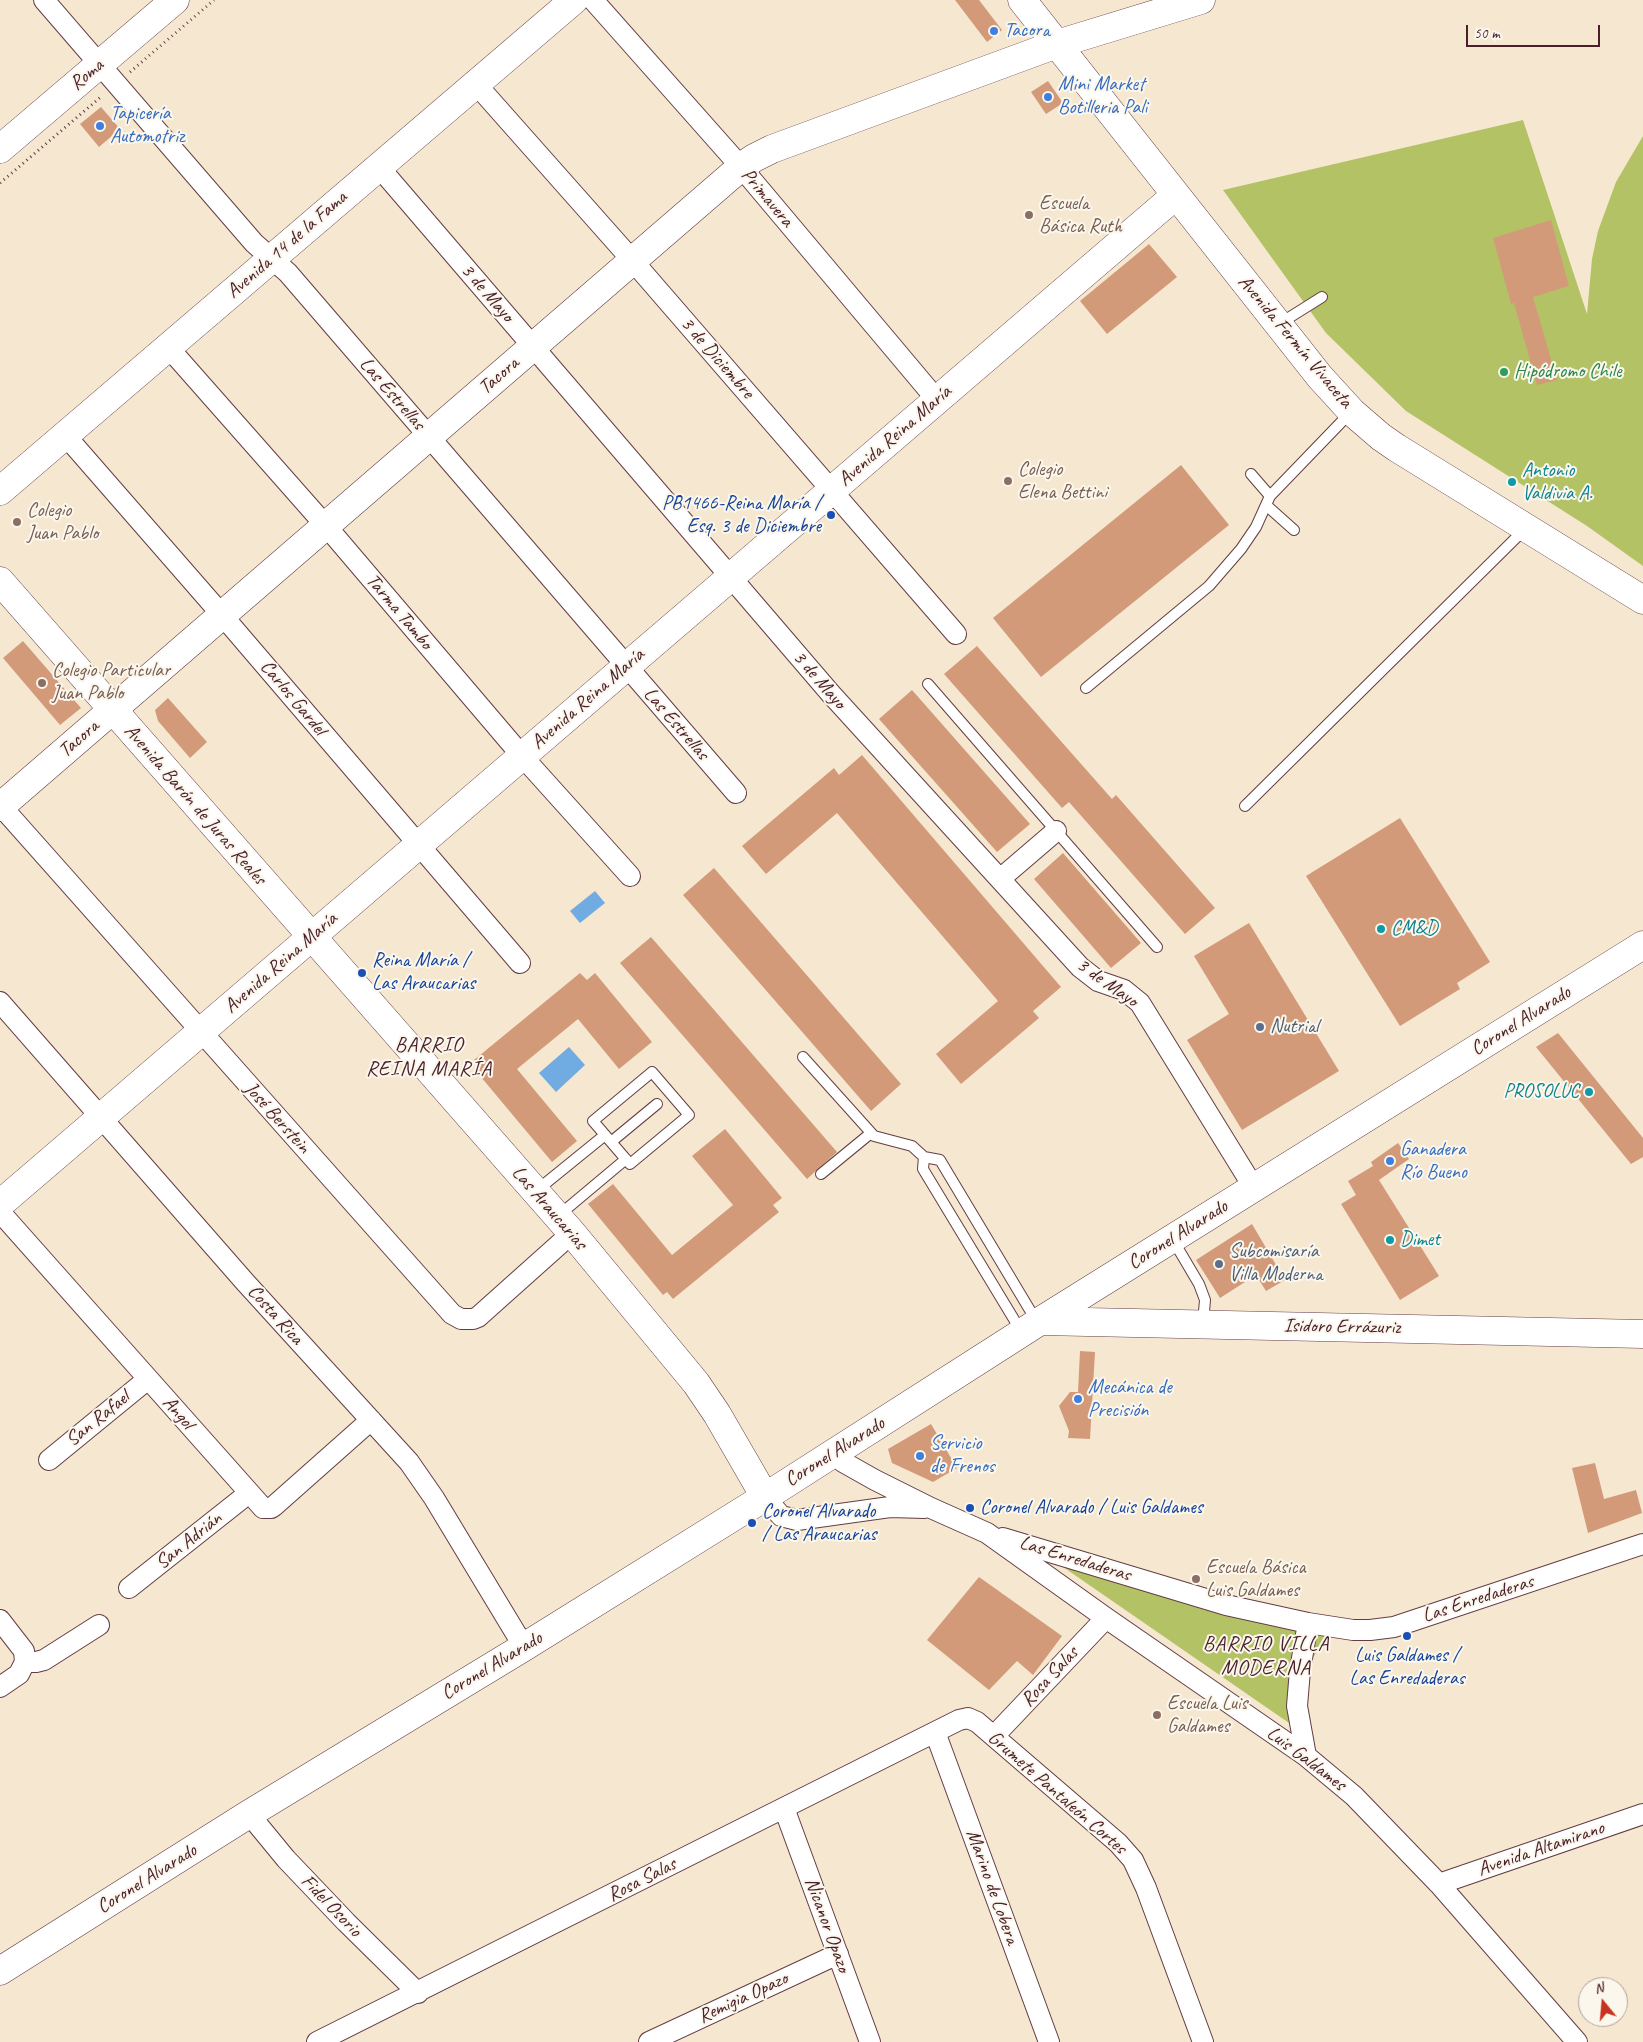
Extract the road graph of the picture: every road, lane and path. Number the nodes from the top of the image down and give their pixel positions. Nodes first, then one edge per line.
1 (44, 0) edge
2 (175, 0) edge
3 (574, 0) edge
4 (593, 0) edge
5 (1022, 0) edge
6 (1201, 0) edge
7 (1057, 44) junction
8 (100, 64) junction
9 (476, 84) junction
10 (0, 149) edge
11 (379, 167) junction
12 (741, 167) junction
13 (1176, 194) junction
14 (272, 259) junction
15 (632, 260) junction
16 (1322, 297) dead end
17 (1278, 325) junction
18 (533, 346) junction
19 (168, 347) junction
20 (937, 400) junction
21 (1352, 412) junction
22 (65, 436) junction
23 (429, 436) junction
24 (1251, 474) dead end
25 (832, 490) junction
26 (0, 491) edge
27 (1268, 501) junction
28 (326, 526) junction
29 (1527, 528) junction
30 (1294, 530) dead end
31 (731, 577) junction
32 (0, 581) edge
33 (1643, 600) edge
34 (222, 615) junction
35 (956, 634) dead end
36 (626, 666) junction
37 (928, 684) dead end
38 (1086, 688) dead end
39 (112, 710) junction
40 (522, 756) junction
41 (736, 793) dead end
42 (1, 806) edge
43 (1245, 806) dead end
44 (1056, 831) junction
45 (418, 845) junction
46 (630, 876) dead end
47 (1000, 879) junction
48 (311, 937) junction
49 (1643, 945) edge
50 (1157, 947) dead end
51 (520, 963) dead end
52 (0, 1002) edge
53 (200, 1032) junction
54 (803, 1057) dead end
55 (657, 1104) dead end
56 (102, 1117) junction
57 (871, 1133) junction
58 (608, 1139) junction
59 (924, 1157) junction
60 (626, 1159) junction
61 (822, 1174) dead end
62 (1254, 1188) junction
63 (536, 1192) junction
64 (0, 1204) edge
65 (0, 1212) edge
66 (565, 1225) junction
67 (1172, 1238) junction
68 (1100, 1284) junction
69 (1117, 1321) junction
70 (1203, 1323) junction
71 (1033, 1325) junction
72 (1643, 1334) edge
73 (148, 1379) junction
74 (371, 1420) junction
75 (835, 1452) junction
76 (49, 1460) dead end
77 (249, 1493) junction
78 (764, 1497) junction
79 (930, 1508) junction
80 (987, 1533) junction
81 (1643, 1544) edge
82 (129, 1588) dead end
83 (1106, 1618) junction
84 (0, 1620) edge
85 (1308, 1624) junction
86 (99, 1625) dead end
87 (524, 1647) junction
88 (25, 1662) junction
89 (0, 1687) edge
90 (968, 1718) joint
91 (935, 1732) junction
92 (994, 1736) junction
93 (1306, 1756) junction
94 (784, 1808) junction
95 (249, 1814) junction
96 (1643, 1814) edge
97 (1439, 1884) junction
98 (838, 1954) junction
99 (0, 1971) edge
100 (418, 1993) junction
101 (317, 2042) edge
102 (649, 2042) edge
103 (870, 2042) edge
104 (1049, 2042) edge
105 (1203, 2042) edge
106 (1577, 2042) edge

1 - 8 street, Las Estrellas
2 - 8 street, Roma
3 - 9 street, Avenida 14 de la Fama
4 - 12 street, Primavera
5 - 7 street, Avenida Fermín Vivaceta
6 - 7 street, Tacora
7 - 12 street, Tacora
7 - 13 street, Avenida Fermín Vivaceta
8 - 10 street, Roma
8 - 14 street, Las Estrellas
9 - 11 street, Avenida 14 de la Fama
9 - 15 street, 3 de Diciembre
11 - 14 street, Avenida 14 de la Fama
11 - 18 street, 3 de Mayo
12 - 15 street, Tacora
12 - 20 street, Primavera
13 - 17 street, Avenida Fermín Vivaceta
13 - 20 street, Avenida Reina María
14 - 19 street, Avenida 14 de la Fama
14 - 23 street, Las Estrellas
15 - 18 street, Tacora
15 - 25 street, 3 de Diciembre
16 - 17 lane
17 - 21 street, Avenida Fermín Vivaceta
18 - 23 street, Tacora
18 - 31 street, 3 de Mayo
19 - 22 street, Avenida 14 de la Fama
19 - 28 street, Tarma Tambo
20 - 25 street, Avenida Reina María
21 - 27 lane
21 - 29 street, Avenida Fermín Vivaceta
22 - 26 street, Avenida 14 de la Fama
22 - 34 street, Carlos Gardel
23 - 28 street, Tacora
23 - 36 street, Las Estrellas
24 - 27 lane
25 - 31 street, Avenida Reina María
25 - 35 street, 3 de Diciembre
27 - 30 lane
27 - 38 lane
28 - 34 street, Tacora
28 - 40 street, Tarma Tambo
29 - 33 street, Avenida Fermín Vivaceta
29 - 43 lane
31 - 36 street, Avenida Reina María
31 - 47 street, 3 de Mayo
32 - 39 street, Avenida Barón de Juras Reales
34 - 39 street, Tacora
34 - 45 street, Carlos Gardel
36 - 40 street, Avenida Reina María
36 - 41 street, Las Estrellas
37 - 44 lane
39 - 42 street, Tacora
39 - 48 street, Avenida Barón de Juras Reales
40 - 45 street, Avenida Reina María
40 - 46 street, Tarma Tambo
42 - 53 street, José Berstein
44 - 47 street
44 - 50 lane
45 - 48 street, Avenida Reina María
45 - 51 street, Carlos Gardel
47 - 62 street, 3 de Mayo
48 - 53 street, Avenida Reina María
48 - 63 street, Las Araucarias
49 - 62 street, Coronel Alvarado
52 - 56 street, Costa Rica
53 - 56 street, Avenida Reina María
53 - 66 street, José Berstein
54 - 57 lane
55 - 58 lane
56 - 64 street, Avenida Reina María
56 - 74 street, Costa Rica
57 - 59 lane
57 - 61 lane
58 - 60 lane
58 - 60 lane
58 - 63 lane
59 - 71 lane
59 - 71 lane
60 - 66 lane
62 - 67 street, Coronel Alvarado
63 - 66 street, Las Araucarias
65 - 73 street, Angol
66 - 78 street, Las Araucarias
67 - 68 street, Coronel Alvarado
67 - 70 lane
68 - 69 street
68 - 71 street, Coronel Alvarado
69 - 70 street, Isidoro Errázuriz
69 - 71 street, Isidoro Errázuriz
70 - 72 street, Isidoro Errázuriz
71 - 75 street, Coronel Alvarado
73 - 76 street, San Rafael
73 - 77 street, Angol
74 - 77 street, Angol
74 - 87 street, Costa Rica
75 - 78 street, Coronel Alvarado
75 - 79 street, Luis Galdames
77 - 82 street, San Adrián
78 - 79 street, Luis Galdames
78 - 87 street, Coronel Alvarado
79 - 80 street, Luis Galdames
80 - 83 street, Luis Galdames
80 - 85 street, Las Enredaderas
81 - 85 street, Las Enredaderas
83 - 92 street, Rosa Salas
83 - 93 street, Luis Galdames
84 - 88 street
85 - 93 street
86 - 88 street
87 - 95 street, Coronel Alvarado
88 - 89 street
90 - 91 street, Rosa Salas
90 - 92 street, Grumete Pantaleón Cortes
91 - 94 street, Rosa Salas
91 - 104 street, Marino de Lobera
92 - 105 street, Grumete Pantaleón Cortes
93 - 97 street, Luis Galdames
94 - 98 street, Nicanor Opazo
94 - 100 street, Rosa Salas
95 - 99 street, Coronel Alvarado
95 - 100 street, Fidel Osorio
96 - 97 street, Avenida Altamirano
97 - 106 street, Luis Galdames
98 - 102 street, Remigia Opazo
98 - 103 street, Nicanor Opazo
100 - 101 street, Rosa Salas

